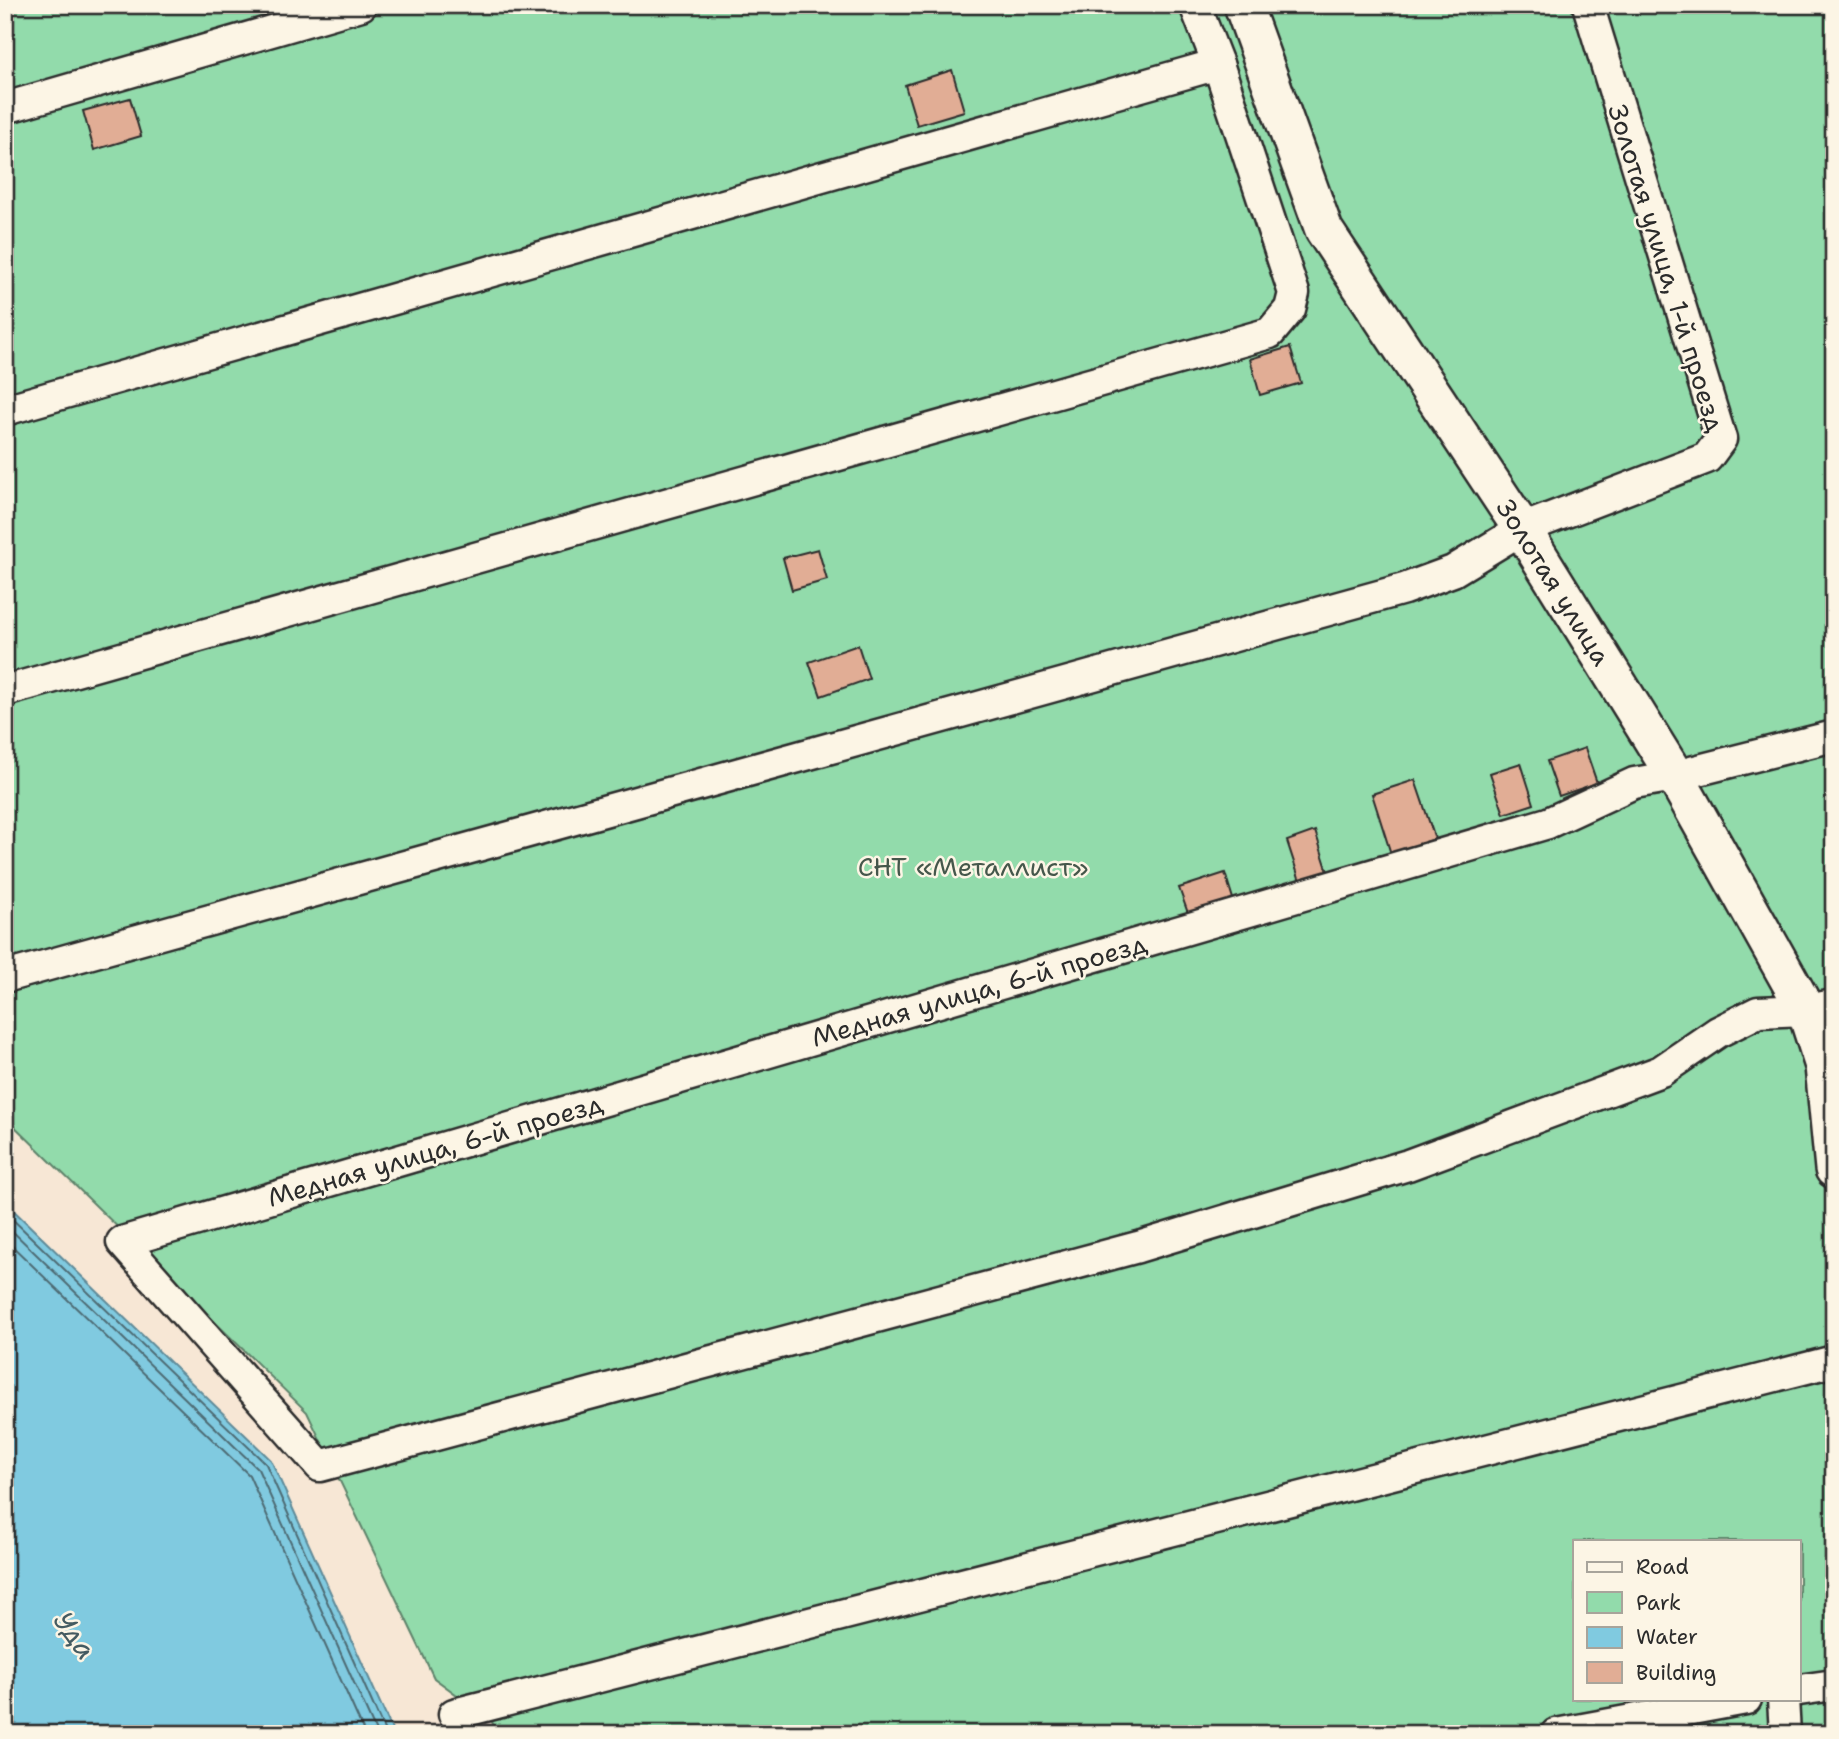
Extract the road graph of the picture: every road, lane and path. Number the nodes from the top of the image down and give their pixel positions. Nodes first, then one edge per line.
1 (361, 5) edge
2 (1195, 5) edge
3 (1243, 5) edge
4 (1588, 5) edge
5 (1218, 64) junction
6 (5, 108) edge
7 (5, 410) edge
8 (1522, 529) junction
9 (5, 691) edge
10 (1834, 736) edge
11 (1675, 776) junction
12 (5, 977) edge
13 (1820, 1008) edge
14 (1834, 1169) edge
15 (1834, 1361) edge
16 (1834, 1685) edge
17 (1800, 1690) edge
18 (1741, 1700) edge
19 (1783, 1700) edge
20 (454, 1714) dead end
21 (1556, 1734) edge
22 (1785, 1734) edge

1 - 6 street
2 - 5 street
3 - 8 street, Золотая улица
4 - 8 street, Золотая улица, 1-й проезд
5 - 7 street
5 - 9 street
8 - 11 street, Золотая улица
8 - 12 street
10 - 11 street, Медная улица, 6-й проезд
11 - 13 street, Золотая улица
11 - 13 street, Медная улица, 6-й проезд
13 - 14 street, Золотая улица
15 - 20 street
16 - 17 street
18 - 21 street
19 - 22 street

